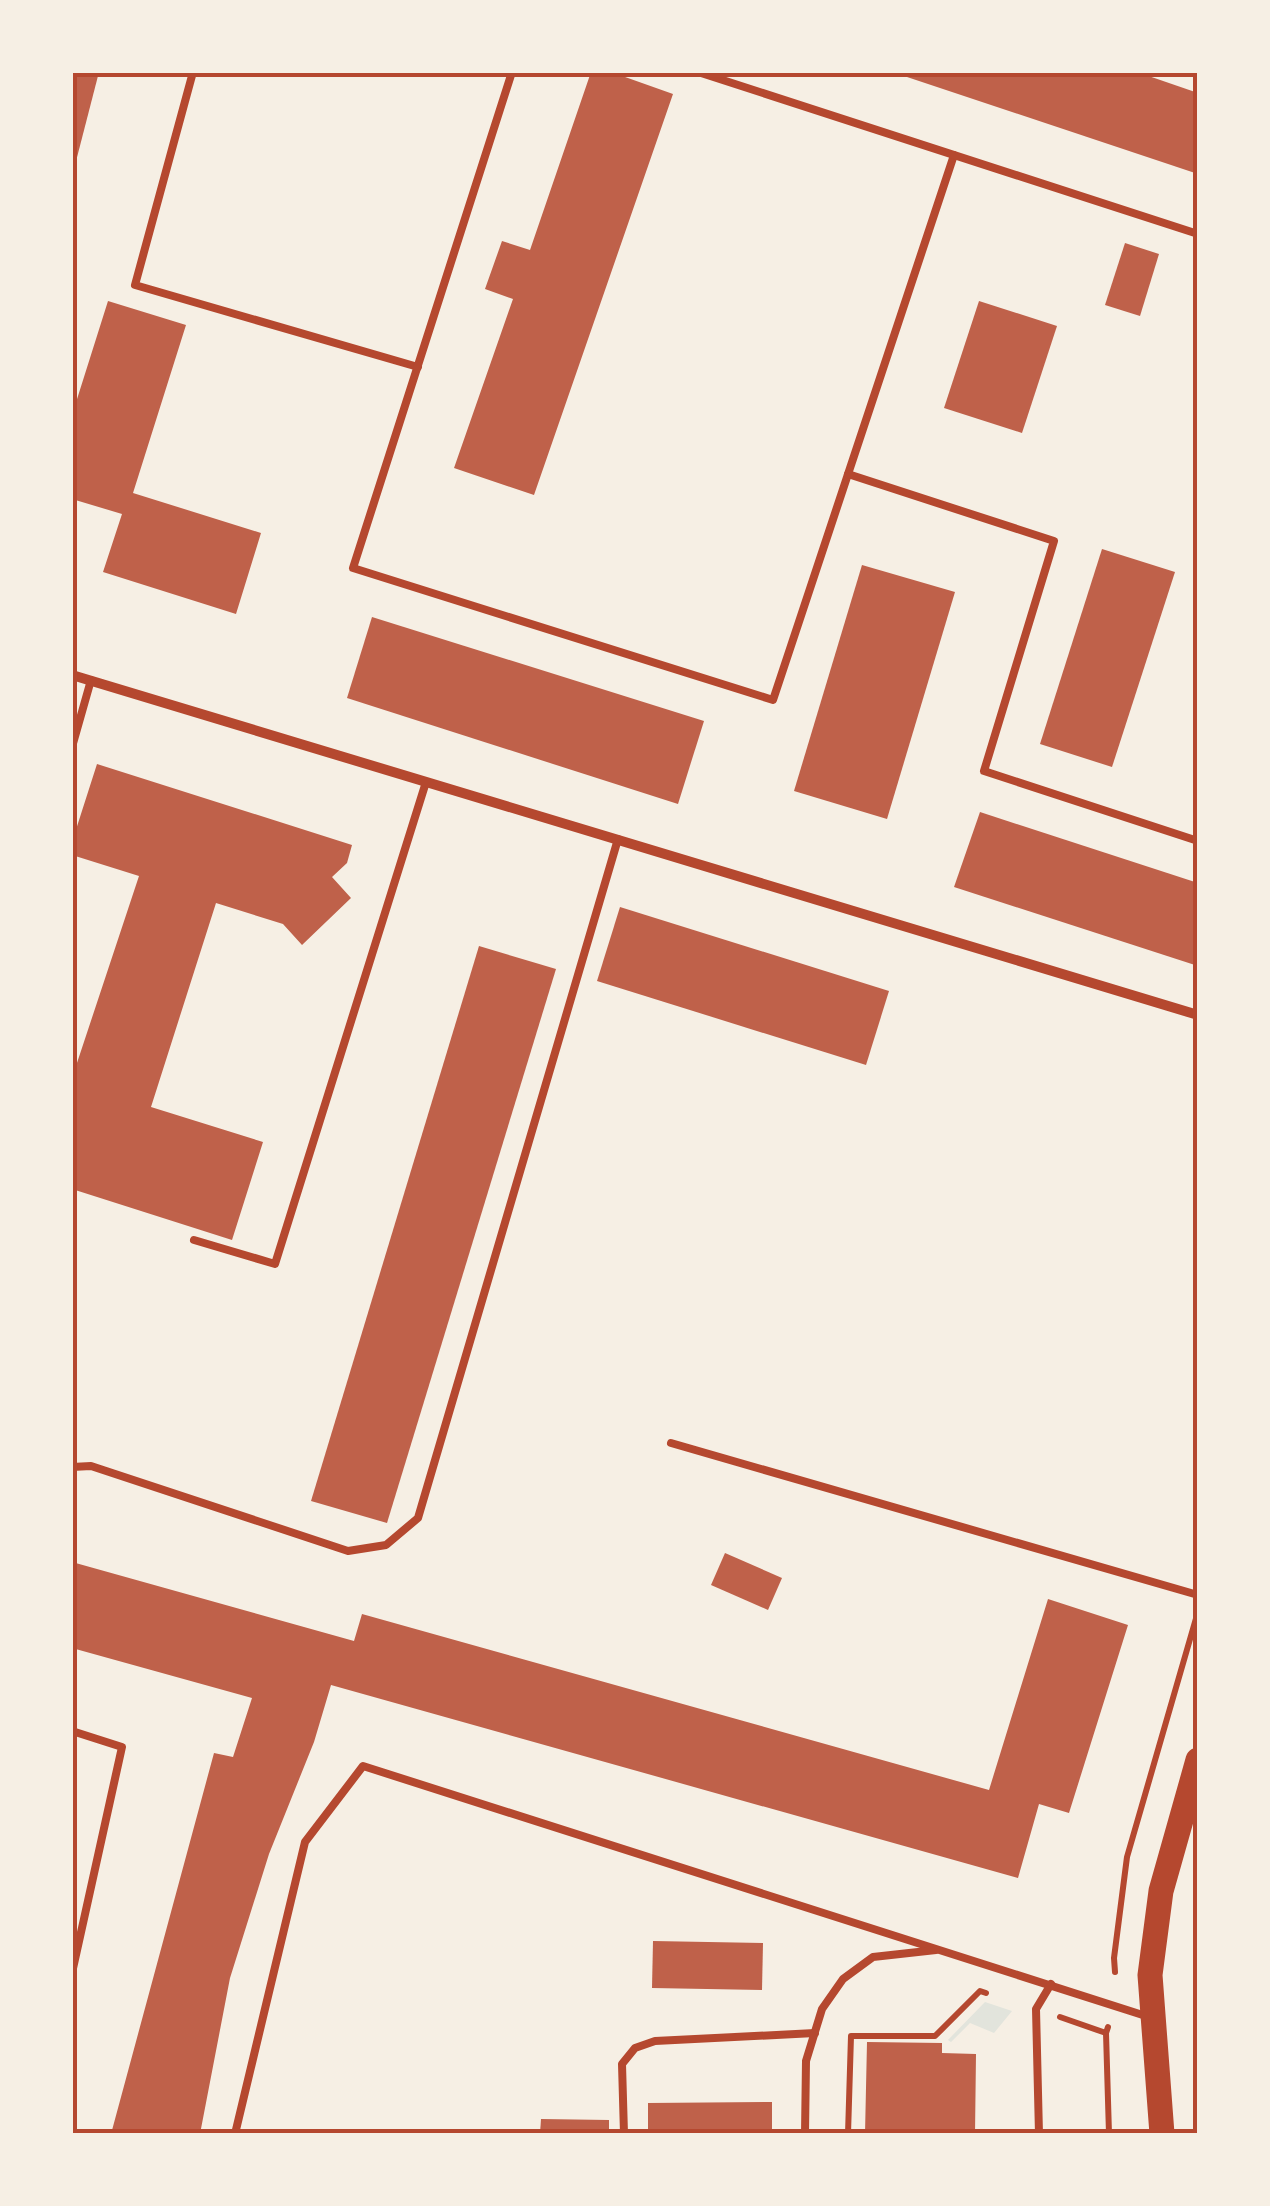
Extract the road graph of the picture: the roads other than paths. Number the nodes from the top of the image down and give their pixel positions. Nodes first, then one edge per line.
1 (194, 72) edge
2 (512, 72) edge
3 (698, 72) edge
4 (954, 156) junction
5 (1198, 234) edge
6 (418, 367) junction
7 (848, 474) junction
8 (72, 675) edge
9 (91, 680) junction
10 (72, 747) edge
11 (426, 782) junction
12 (618, 840) junction
13 (1198, 841) edge
14 (1198, 1015) edge
15 (194, 1240) dead end
16 (670, 1444) dead end
17 (72, 1466) edge
18 (1198, 1595) edge
19 (72, 1731) edge
20 (1198, 1760) edge
21 (941, 1950) junction
22 (72, 1973) edge
23 (1051, 1984) junction
24 (1153, 2018) junction
25 (815, 2033) junction
26 (234, 2134) edge
27 (624, 2134) edge
28 (805, 2134) edge
29 (1040, 2134) edge
30 (1162, 2134) edge

1 - 6 lane
2 - 6 lane
3 - 4 lane
4 - 5 lane
4 - 7 lane
6 - 7 lane
7 - 13 lane
8 - 9 street
9 - 10 lane
9 - 11 street
11 - 12 street
11 - 15 lane
12 - 14 street
12 - 17 lane
16 - 18 lane
19 - 22 lane
20 - 24 main road
21 - 23 lane
21 - 25 lane
21 - 26 lane
23 - 24 lane
23 - 29 lane
24 - 30 main road
25 - 27 lane
25 - 28 lane

